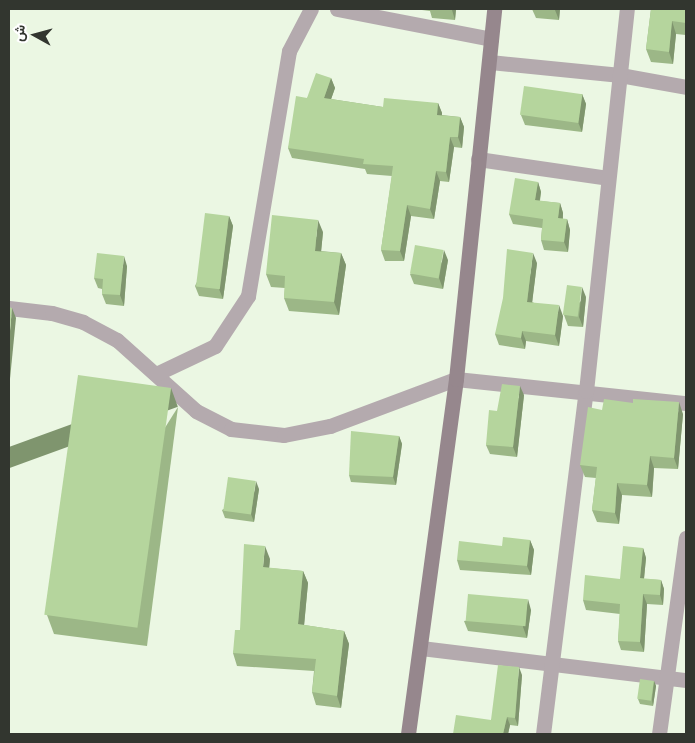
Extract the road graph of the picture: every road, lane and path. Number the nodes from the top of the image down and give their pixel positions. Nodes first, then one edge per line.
1 (311, 9) edge
2 (337, 9) edge
3 (494, 9) edge
4 (627, 9) edge
5 (491, 39) junction
6 (490, 62) junction
7 (620, 75) junction
8 (686, 87) edge
9 (478, 159) junction
10 (608, 178) junction
11 (9, 308) edge
12 (156, 374) junction
13 (456, 379) junction
14 (586, 391) junction
15 (686, 403) edge
16 (686, 538) edge
17 (420, 648) junction
18 (551, 663) junction
19 (667, 678) junction
20 (686, 680) edge
21 (408, 734) edge
22 (543, 734) edge
23 (659, 734) edge

1 - 12 street
2 - 5 street
3 - 5 street
4 - 7 street
5 - 6 street
6 - 7 street
6 - 9 street
7 - 8 street
7 - 10 street
9 - 10 street
9 - 13 street
10 - 14 street
11 - 12 street
12 - 13 street
13 - 14 street
13 - 17 street
14 - 15 street
14 - 18 street
16 - 19 street
17 - 18 street
17 - 21 street
18 - 19 street
18 - 22 street
19 - 20 street
19 - 23 street

